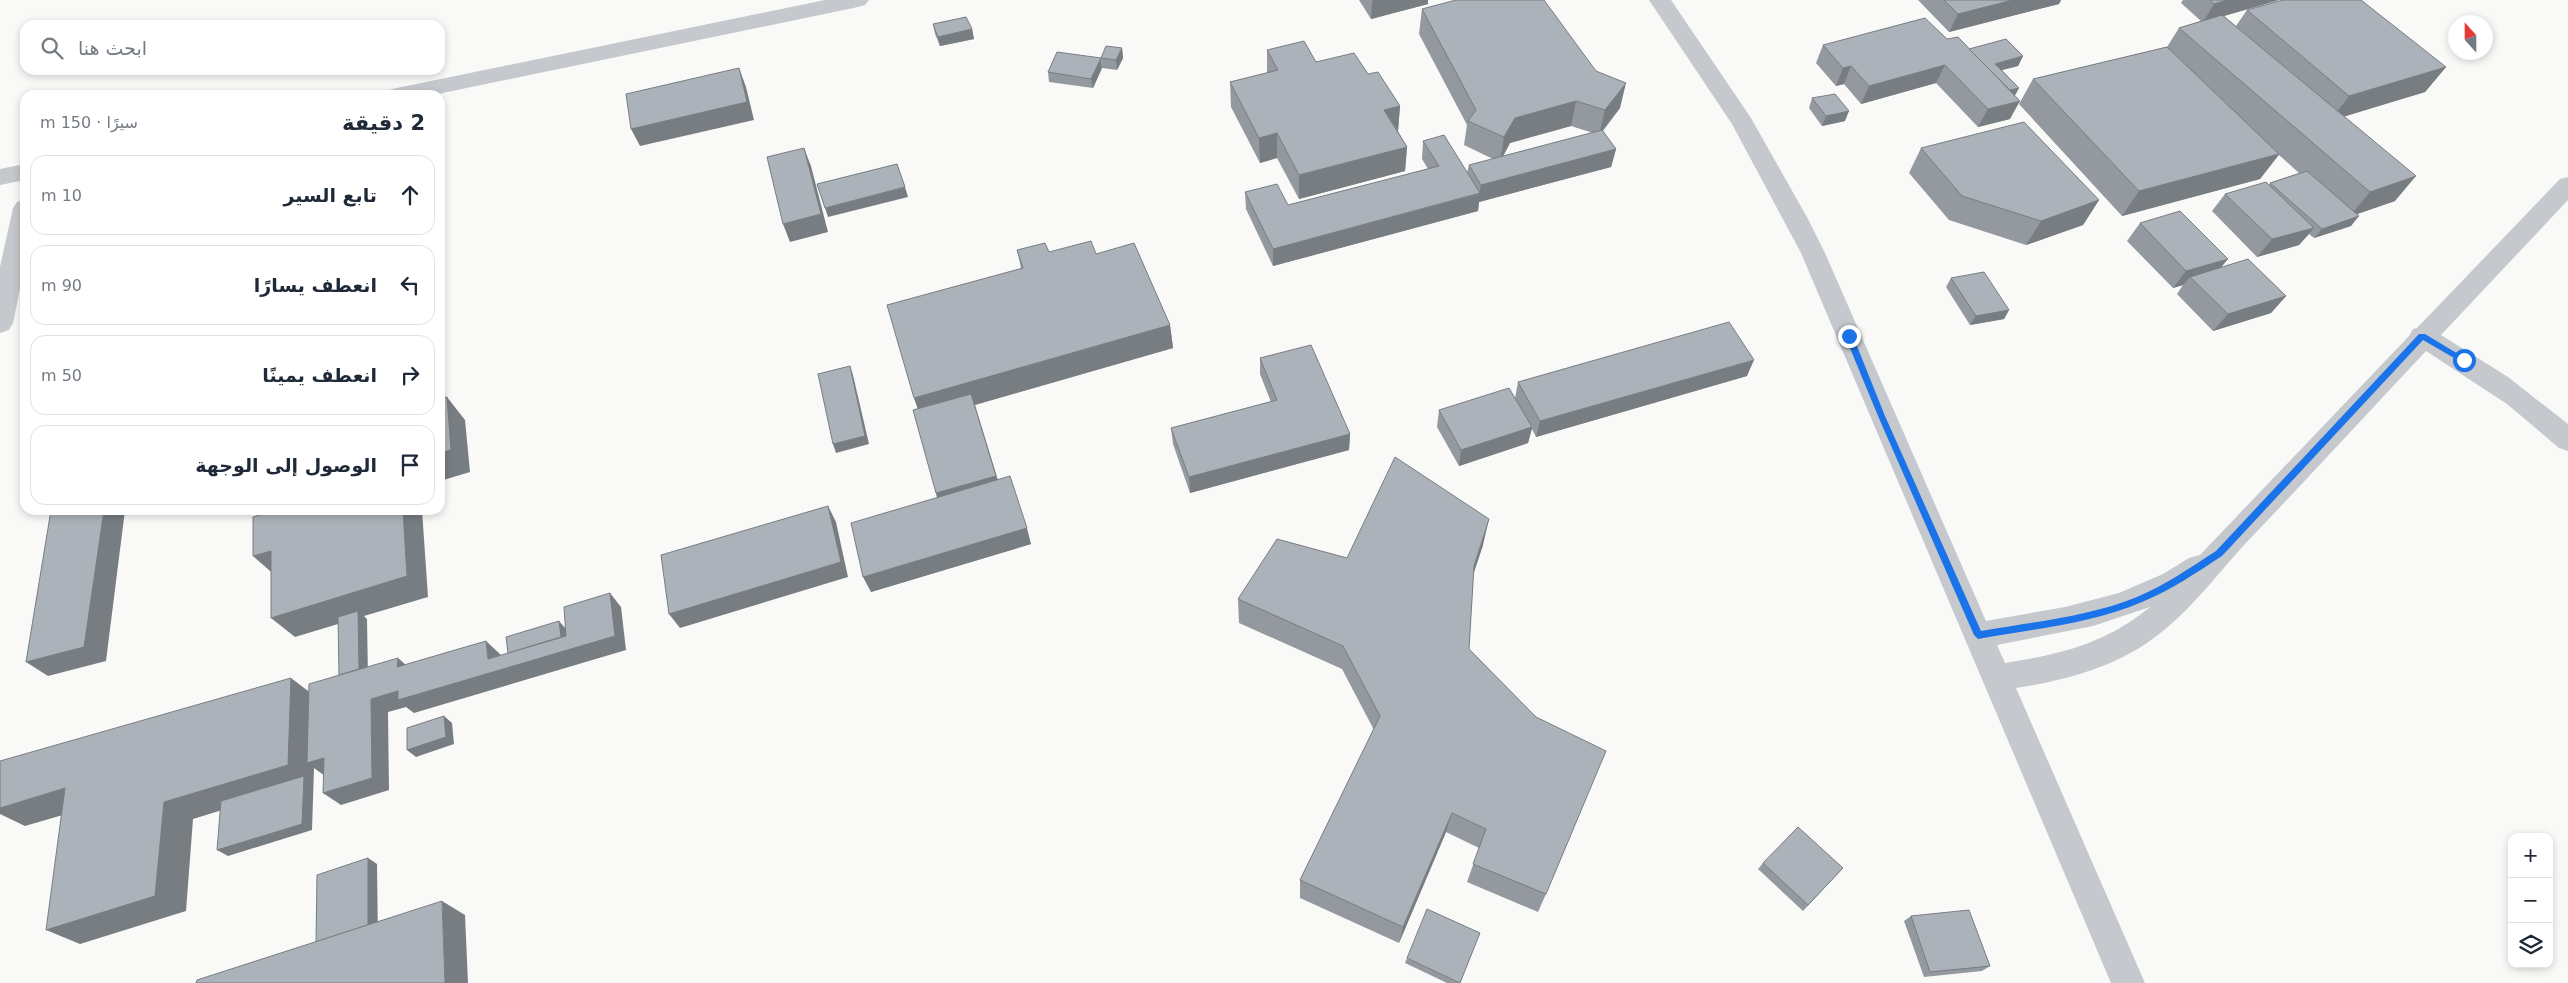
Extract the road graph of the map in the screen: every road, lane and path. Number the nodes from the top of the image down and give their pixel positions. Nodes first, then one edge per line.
1 (858, 0) edge
2 (1660, 0) edge
3 (421, 90) edge
4 (20, 173) edge
5 (0, 177) edge
6 (2568, 185) edge
7 (20, 231) edge
8 (0, 323) edge
9 (2422, 336) junction
10 (2568, 440) edge
11 (2219, 554) junction
12 (1978, 635) junction
13 (1997, 678) junction
14 (2128, 983) edge

1 - 3 street
2 - 12 street
4 - 5 street
6 - 9 street
7 - 8 street
9 - 10 street
9 - 11 street
11 - 12 street
11 - 13 street
12 - 13 street
13 - 14 street

